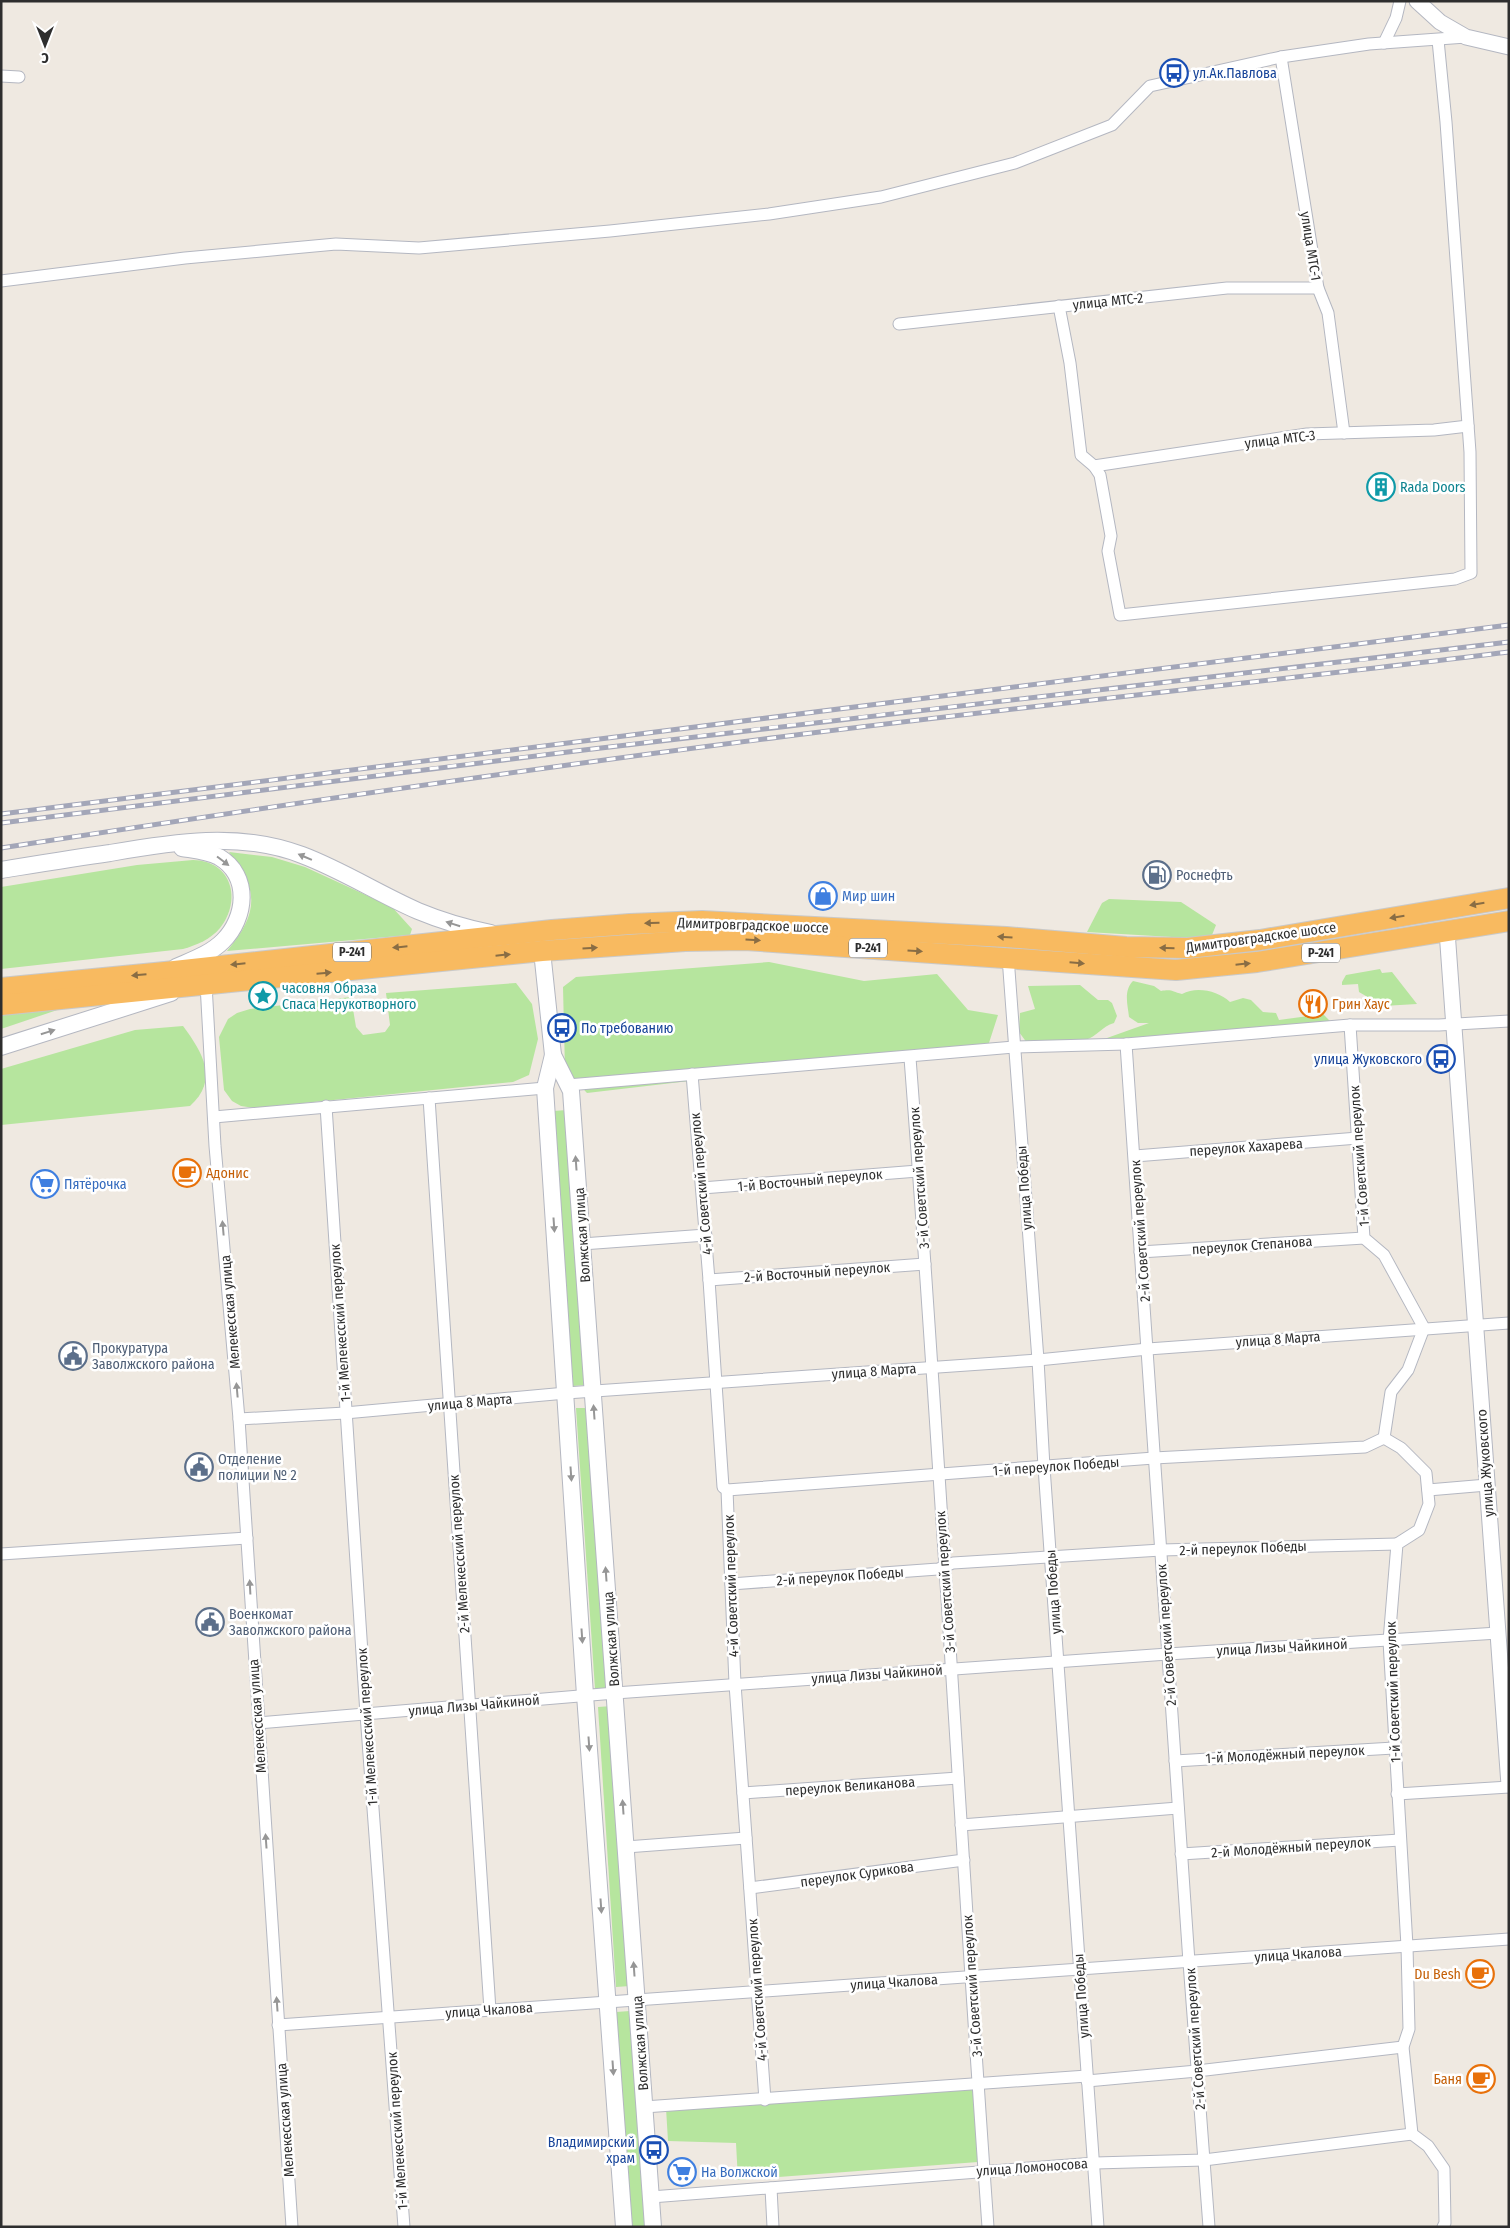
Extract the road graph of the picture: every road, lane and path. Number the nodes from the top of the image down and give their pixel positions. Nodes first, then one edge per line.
1 (1400, 1) edge
2 (1417, 1) edge
3 (1466, 37) junction
4 (1438, 40) junction
5 (1384, 43) junction
6 (1509, 47) edge
7 (1281, 57) junction
8 (1, 76) edge
9 (19, 77) dead end
10 (1, 281) edge
11 (1318, 288) junction
12 (1059, 306) junction
13 (899, 324) dead end
14 (1468, 426) junction
15 (1344, 433) junction
16 (1094, 466) junction
17 (160, 845) junction
18 (1, 870) edge
19 (1509, 898) edge
20 (1445, 910) junction
21 (1509, 921) edge
22 (1447, 931) junction
23 (500, 936) junction
24 (541, 941) junction
25 (1008, 957) junction
26 (165, 972) junction
27 (200, 979) junction
28 (1, 988) edge
29 (1, 1005) edge
30 (1509, 1021) edge
31 (1454, 1024) junction
32 (1350, 1025) junction
33 (1126, 1044) junction
34 (1, 1047) edge
35 (1014, 1047) junction
36 (554, 1055) junction
37 (910, 1058) junction
38 (692, 1074) junction
39 (568, 1085) junction
40 (545, 1088) junction
41 (429, 1098) junction
42 (326, 1106) junction
43 (214, 1117) junction
44 (1358, 1138) junction
45 (1135, 1156) junction
46 (918, 1171) junction
47 (702, 1188) junction
48 (706, 1235) junction
49 (1364, 1238) junction
50 (582, 1244) junction
51 (1140, 1252) junction
52 (925, 1264) junction
53 (709, 1280) junction
54 (1509, 1323) edge
55 (1475, 1325) junction
56 (1424, 1328) junction
57 (1148, 1349) junction
58 (1038, 1360) junction
59 (932, 1366) junction
60 (715, 1382) junction
61 (592, 1392) junction
62 (566, 1393) junction
63 (448, 1405) junction
64 (345, 1413) junction
65 (239, 1419) junction
66 (1384, 1438) junction
67 (1154, 1458) junction
68 (1044, 1467) junction
69 (938, 1474) junction
70 (1487, 1485) junction
71 (727, 1490) junction
72 (1428, 1490) junction
73 (247, 1538) junction
74 (1397, 1544) junction
75 (1161, 1550) junction
76 (1, 1554) edge
77 (1050, 1557) junction
78 (946, 1566) junction
79 (731, 1584) junction
80 (1498, 1633) junction
81 (1389, 1641) junction
82 (1168, 1654) junction
83 (1058, 1662) junction
84 (951, 1669) junction
85 (735, 1684) junction
86 (615, 1693) junction
87 (585, 1695) junction
88 (470, 1705) junction
89 (366, 1714) junction
90 (258, 1723) junction
91 (1394, 1748) junction
92 (1175, 1761) junction
93 (958, 1778) junction
94 (1509, 1786) edge
95 (743, 1793) junction
96 (1397, 1794) junction
97 (1178, 1808) junction
98 (1068, 1817) junction
99 (961, 1825) junction
100 (746, 1838) junction
101 (1400, 1840) junction
102 (626, 1847) junction
103 (1181, 1854) junction
104 (964, 1860) junction
105 (750, 1888) junction
106 (1509, 1939) edge
107 (1407, 1946) junction
108 (1189, 1962) junction
109 (1079, 1969) junction
110 (972, 1977) junction
111 (757, 1991) junction
112 (636, 2000) junction
113 (608, 2002) junction
114 (490, 2010) junction
115 (388, 2017) junction
116 (278, 2025) junction
117 (1403, 2046) junction
118 (1197, 2071) junction
119 (1087, 2078) junction
120 (979, 2084) junction
121 (765, 2100) junction
122 (644, 2108) junction
123 (1412, 2134) junction
124 (1204, 2160) junction
125 (1095, 2163) junction
126 (984, 2171) junction
127 (771, 2188) junction
128 (651, 2197) junction
129 (292, 2227) edge
130 (404, 2227) edge
131 (624, 2227) edge
132 (653, 2227) edge
133 (773, 2227) edge
134 (988, 2227) edge
135 (1098, 2227) edge
136 (1209, 2227) edge
137 (1443, 2227) edge

1 - 5 street
2 - 3 street
3 - 4 street
3 - 6 street
4 - 5 street
4 - 14 street
5 - 7 street
7 - 10 street
7 - 11 street, улица МТС-1
8 - 9 street
11 - 12 street, улица МТС-2
11 - 15 street, улица МТС-1
12 - 13 street, улица МТС-2
12 - 16 street
14 - 15 street, улица МТС-3
14 - 16 street
15 - 16 street, улица МТС-3
17 - 18 main road
23 -> 17 main road
17 -> 26 main road
19 -> 20 highway, Димитровградское шоссе / Р-241
20 - 22 highway
20 -> 24 highway, Димитровградское шоссе / Р-241
21 - 22 highway, Димитровградское шоссе / Р-241
25 -> 22 highway, Димитровградское шоссе / Р-241
22 - 31 street, улица Жуковского
23 - 24 highway, Димитровградское шоссе / Р-241
23 -> 27 highway, Димитровградское шоссе / Р-241
24 -> 25 highway, Димитровградское шоссе / Р-241
27 -> 24 highway, Димитровградское шоссе / Р-241
24 - 36 main road, Волжская улица
25 - 35 street, улица Победы
26 - 27 highway, Р-241
26 -> 28 highway, Р-241
27 - 29 highway, Р-241
34 -> 27 main road
27 - 43 street, Мелекесская улица
30 - 31 street
31 - 32 street
31 - 55 street, улица Жуковского
32 - 33 street
32 - 44 street, 1-й Советский переулок
33 - 35 street
33 - 45 street, 2-й Советский переулок
35 - 37 street
35 - 58 street, улица Победы
36 - 39 main road, Волжская улица
36 - 40 main road, Волжская улица
37 - 38 street
37 - 46 street, 3-й Советский переулок
38 - 39 street
38 - 47 street, 4-й Советский переулок
50 -> 39 main road, Волжская улица
40 - 41 street
40 -> 62 main road, Волжская улица
41 - 42 street
41 - 63 street, 2-й Мелекесский переулок
42 - 43 street
42 - 64 street, 1-й Мелекесский переулок
65 -> 43 street, Мелекесская улица
44 - 45 street, переулок Хахарева
44 - 49 street, 1-й Советский переулок
45 - 51 street, 2-й Советский переулок
46 - 47 street, 1-й Восточный переулок
46 - 52 street, 3-й Советский переулок
47 - 48 street, 4-й Советский переулок
48 - 50 street
48 - 53 street, 4-й Советский переулок
49 - 51 street, переулок Степанова
49 - 56 street, 1-й Советский переулок
50 - 61 main road, Волжская улица
51 - 57 street, 2-й Советский переулок
52 - 53 street, 2-й Восточный переулок
52 - 59 street, 3-й Советский переулок
53 - 60 street, 4-й Советский переулок
54 - 55 street, улица 8 Марта
55 - 56 street, улица 8 Марта
55 - 70 street, улица Жуковского
56 - 57 street, улица 8 Марта
56 - 66 street
57 - 58 street, улица 8 Марта
57 - 67 street, 2-й Советский переулок
58 - 59 street, улица 8 Марта
58 - 68 street, улица Победы
59 - 60 street, улица 8 Марта
59 - 69 street, 3-й Советский переулок
60 - 61 street, улица 8 Марта
60 - 71 street, 4-й Советский переулок
61 - 62 street, улица 8 Марта
86 -> 61 main road, Волжская улица
62 - 63 street, улица 8 Марта
62 -> 87 main road, Волжская улица
63 - 64 street, улица 8 Марта
63 - 88 street, 2-й Мелекесский переулок
64 - 65 street, улица 8 Марта
64 - 89 street, 1-й Мелекесский переулок
65 - 73 street, Мелекесская улица
66 - 67 street, 1-й переулок Победы
66 - 72 street
67 - 68 street, 1-й переулок Победы
67 - 75 street, 2-й Советский переулок
68 - 69 street, 1-й переулок Победы
68 - 77 street, улица Победы
69 - 71 street, 1-й переулок Победы
69 - 78 street, 3-й Советский переулок
70 - 72 street
70 - 80 street, улица Жуковского
71 - 79 street, 4-й Советский переулок
72 - 74 street
73 - 76 street
90 -> 73 street, Мелекесская улица
74 - 75 street, 2-й переулок Победы
74 - 81 street, 1-й Советский переулок
75 - 77 street, 2-й переулок Победы
75 - 82 street, 2-й Советский переулок
77 - 78 street, 2-й переулок Победы
77 - 83 street, улица Победы
78 - 79 street, 2-й переулок Победы
78 - 84 street, 3-й Советский переулок
79 - 85 street, 4-й Советский переулок
80 - 81 street, улица Лизы Чайкиной
80 - 94 street, улица Жуковского
81 - 82 street, улица Лизы Чайкиной
81 - 91 street, 1-й Советский переулок
82 - 83 street, улица Лизы Чайкиной
82 - 92 street, 2-й Советский переулок
83 - 84 street, улица Лизы Чайкиной
83 - 98 street, улица Победы
84 - 85 street, улица Лизы Чайкиной
84 - 93 street, 3-й Советский переулок
85 - 86 street, улица Лизы Чайкиной
85 - 95 street, 4-й Советский переулок
86 - 87 street, улица Лизы Чайкиной
102 -> 86 main road, Волжская улица
87 - 88 street, улица Лизы Чайкиной
87 -> 113 main road, Волжская улица
88 - 89 street, улица Лизы Чайкиной
88 - 114 street, 2-й Мелекесский переулок
89 - 90 street, улица Лизы Чайкиной
89 - 115 street, 1-й Мелекесский переулок
116 -> 90 street, Мелекесская улица
91 - 92 street, 1-й Молодёжный переулок
91 - 96 street, 1-й Советский переулок
92 - 97 street, 2-й Советский переулок
93 - 95 street, переулок Великанова
93 - 99 street, 3-й Советский переулок
94 - 96 street
95 - 100 street, 4-й Советский переулок
96 - 101 street, 1-й Советский переулок
97 - 98 street
97 - 103 street, 2-й Советский переулок
98 - 99 street
98 - 109 street, улица Победы
99 - 104 street, 3-й Советский переулок
100 - 102 street
100 - 105 street, 4-й Советский переулок
101 - 103 street, 2-й Молодёжный переулок
101 - 107 street, 1-й Советский переулок
112 -> 102 main road, Волжская улица
103 - 108 street, 2-й Советский переулок
104 - 105 street, переулок Сурикова
104 - 110 street, 3-й Советский переулок
105 - 111 street, 4-й Советский переулок
106 - 107 street, улица Чкалова
107 - 108 street, улица Чкалова
107 - 117 street, 1-й Советский переулок
108 - 109 street, улица Чкалова
108 - 118 street, 2-й Советский переулок
109 - 110 street, улица Чкалова
109 - 119 street, улица Победы
110 - 111 street, улица Чкалова
110 - 120 street, 3-й Советский переулок
111 - 112 street, улица Чкалова
111 - 121 street, 4-й Советский переулок
112 - 113 street, улица Чкалова
112 - 122 main road, Волжская улица
113 - 114 street, улица Чкалова
113 -> 131 main road, Волжская улица
114 - 115 street, улица Чкалова
115 - 116 street, улица Чкалова
115 - 130 street, 1-й Мелекесский переулок
116 - 129 street, Мелекесская улица
117 - 118 street
117 - 123 street, 1-й Советский переулок
118 - 119 street
118 - 124 street, 2-й Советский переулок
119 - 120 street
119 - 125 street, улица Победы
120 - 121 street
120 - 126 street, 3-й Советский переулок
121 - 122 street
122 - 128 main road, Волжская улица
123 - 124 street, улица Ломоносова
123 - 137 street
124 - 125 street, улица Ломоносова
124 - 136 street, 2-й Советский переулок
125 - 126 street, улица Ломоносова
125 - 135 street, улица Победы
126 - 127 street, улица Ломоносова
126 - 134 street, 3-й Советский переулок
127 - 128 street, улица Ломоносова
127 - 133 street
128 - 132 main road, Волжская улица

